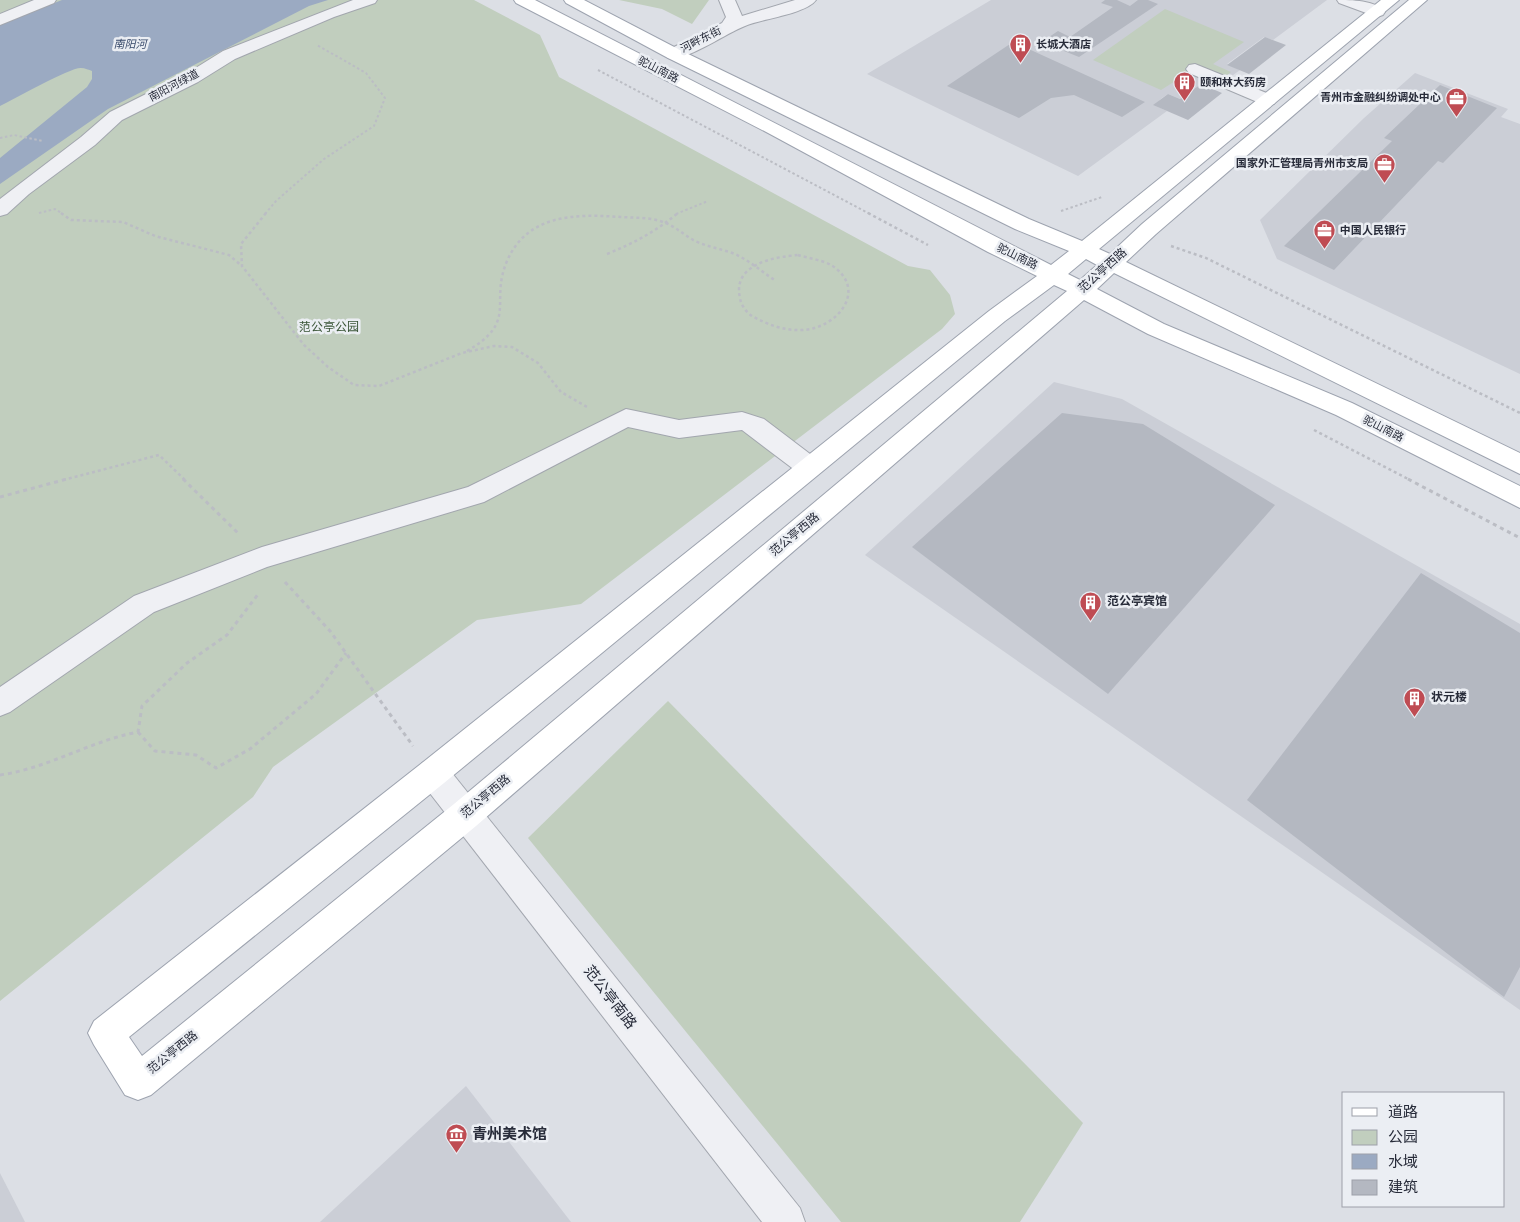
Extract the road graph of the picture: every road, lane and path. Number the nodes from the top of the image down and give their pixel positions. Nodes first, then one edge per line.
1 (48, 0) edge
2 (369, 0) edge
3 (522, 0) edge
4 (572, 0) edge
5 (727, 0) edge
6 (808, 0) edge
7 (1345, 0) edge
8 (1419, 0) edge
9 (1384, 6) edge
10 (0, 20) edge
11 (729, 26) junction
12 (281, 33) junction
13 (674, 54) junction
14 (1195, 69) dead end
15 (1268, 100) junction
16 (26, 136) dead end
17 (0, 138) edge
18 (708, 201) dead end
19 (1053, 206) dead end
20 (0, 210) edge
21 (37, 213) dead end
22 (1072, 213) dead end
23 (666, 223) junction
24 (1166, 244) dead end
25 (1082, 249) junction
26 (607, 254) dead end
27 (1112, 264) junction
28 (242, 266) junction
29 (752, 266) junction
30 (1053, 275) junction
31 (776, 281) dead end
32 (1081, 291) junction
33 (462, 353) junction
34 (1520, 413) edge
35 (626, 418) junction
36 (159, 455) dead end
37 (1520, 464) edge
38 (809, 467) junction
39 (0, 497) edge
40 (1520, 498) edge
41 (264, 587) dead end
42 (330, 631) dead end
43 (346, 653) junction
44 (0, 703) edge
45 (138, 732) junction
46 (433, 773) junction
47 (0, 775) edge
48 (465, 815) junction
49 (786, 1222) edge

1 - 10 street
2 - 12 street, 南阳河绿道
3 - 30 main road, 驼山南路
4 - 13 main road, 驼山南路
5 - 11 street, 河畔东街
6 - 11 street
7 - 9 street
8 - 27 main road, 范公亭西路
9 - 15 main road, 范公亭西路
11 - 13 street, 河畔东街
12 - 20 street, 南阳河绿道
12 - 28 path
13 - 25 main road, 驼山南路
14 - 15 street
15 - 25 main road, 范公亭西路
16 - 17 path
18 - 23 path
19 - 22 path
21 - 28 path
23 - 26 path
23 - 29 path
23 - 33 path
24 - 34 path
25 - 27 main road, 驼山南路
25 - 30 main road, 范公亭西路
27 - 32 main road, 范公亭西路
27 - 37 main road, 驼山南路
28 - 33 path
29 - 29 path
29 - 31 path
30 - 32 main road, 驼山南路
30 - 38 main road, 范公亭西路
32 - 40 main road, 驼山南路
32 - 48 main road, 范公亭西路
33 - 35 path
35 - 38 street
35 - 44 street
36 - 39 path
38 - 46 main road, 范公亭西路
41 - 45 path
42 - 43 path
43 - 45 path
43 - 46 path
45 - 47 path
46 - 48 street, 范公亭南路
46 - 48 main road, 范公亭西路
48 - 49 street, 范公亭南路

